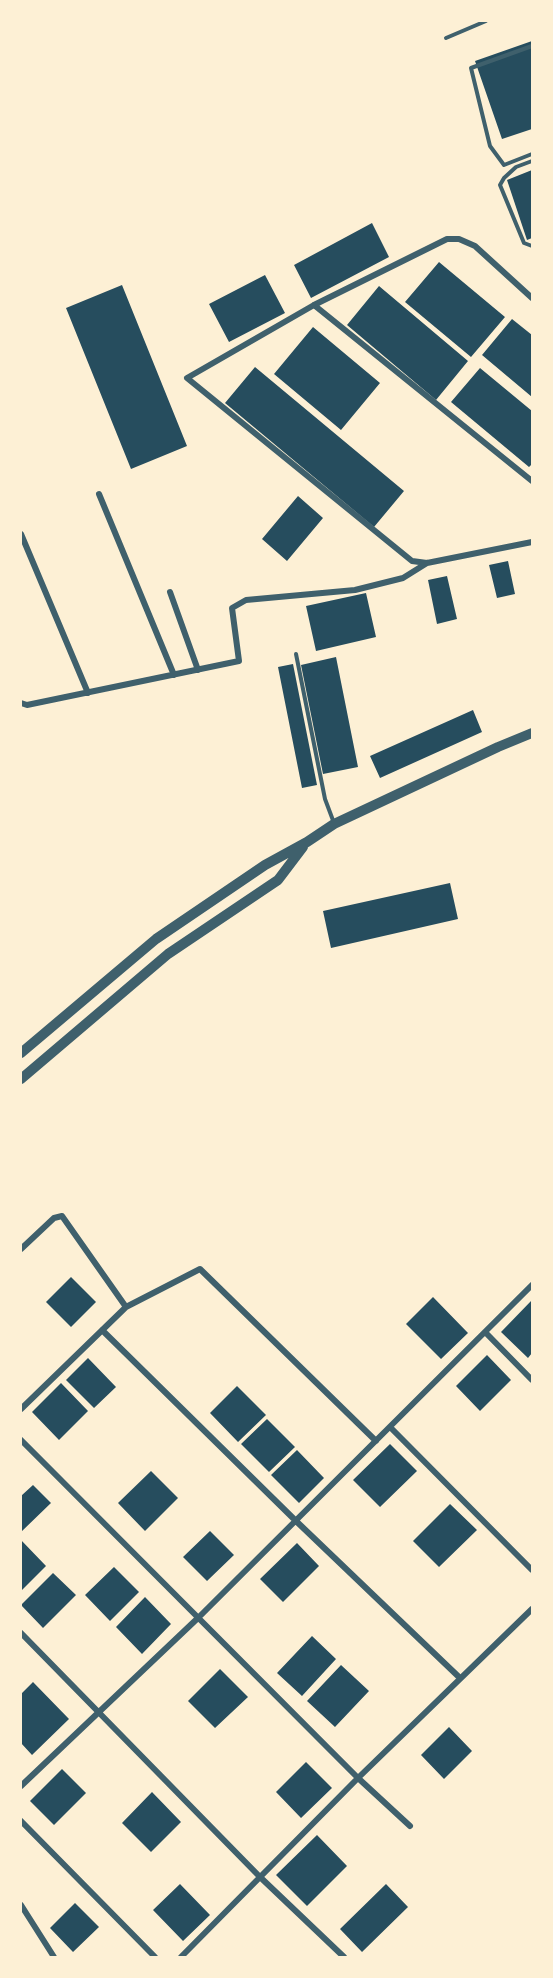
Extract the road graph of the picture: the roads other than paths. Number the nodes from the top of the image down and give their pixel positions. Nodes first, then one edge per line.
1 (486, 21) edge
2 (446, 38) dead end
3 (532, 46) edge
4 (532, 154) edge
5 (532, 161) edge
6 (532, 246) edge
7 (532, 298) edge
8 (314, 305) junction
9 (532, 481) edge
10 (99, 494) dead end
11 (21, 534) edge
12 (532, 542) edge
13 (427, 563) junction
14 (170, 592) dead end
15 (296, 654) dead end
16 (198, 670) junction
17 (174, 675) junction
18 (88, 693) junction
19 (21, 703) edge
20 (532, 733) edge
21 (334, 824) junction
22 (307, 842) junction
23 (21, 1053) edge
24 (21, 1079) edge
25 (21, 1249) edge
26 (532, 1285) edge
27 (126, 1307) junction
28 (102, 1330) junction
29 (485, 1332) junction
30 (532, 1380) edge
31 (21, 1409) edge
32 (390, 1427) junction
33 (21, 1440) edge
34 (376, 1441) junction
35 (296, 1521) junction
36 (532, 1570) edge
37 (532, 1609) edge
38 (199, 1617) junction
39 (21, 1633) edge
40 (460, 1678) junction
41 (99, 1712) junction
42 (358, 1778) junction
43 (21, 1786) edge
44 (21, 1821) edge
45 (410, 1826) dead end
46 (260, 1877) junction
47 (21, 1905) edge
48 (54, 1957) edge
49 (155, 1957) edge
50 (181, 1957) edge
51 (344, 1957) edge

1 - 2 lane
3 - 4 lane
5 - 6 lane
7 - 8 street
8 - 9 street
8 - 13 street
10 - 17 street
11 - 18 street
12 - 13 street
13 - 16 street
14 - 16 street
15 - 21 lane
16 - 17 street
17 - 18 street
18 - 19 street
20 - 21 street
21 - 22 street
22 - 23 street
22 - 24 street
25 - 27 street
26 - 29 street
27 - 28 street
27 - 34 street
28 - 31 street
28 - 35 street
29 - 30 street
29 - 32 street
32 - 34 street
32 - 36 street
33 - 38 street
34 - 35 street
35 - 38 street
35 - 40 street
37 - 40 street
38 - 41 street
38 - 42 street
39 - 41 street
40 - 42 street
41 - 43 street
41 - 46 street
42 - 45 street
42 - 46 street
44 - 49 street
46 - 50 street
46 - 51 street
47 - 48 street

